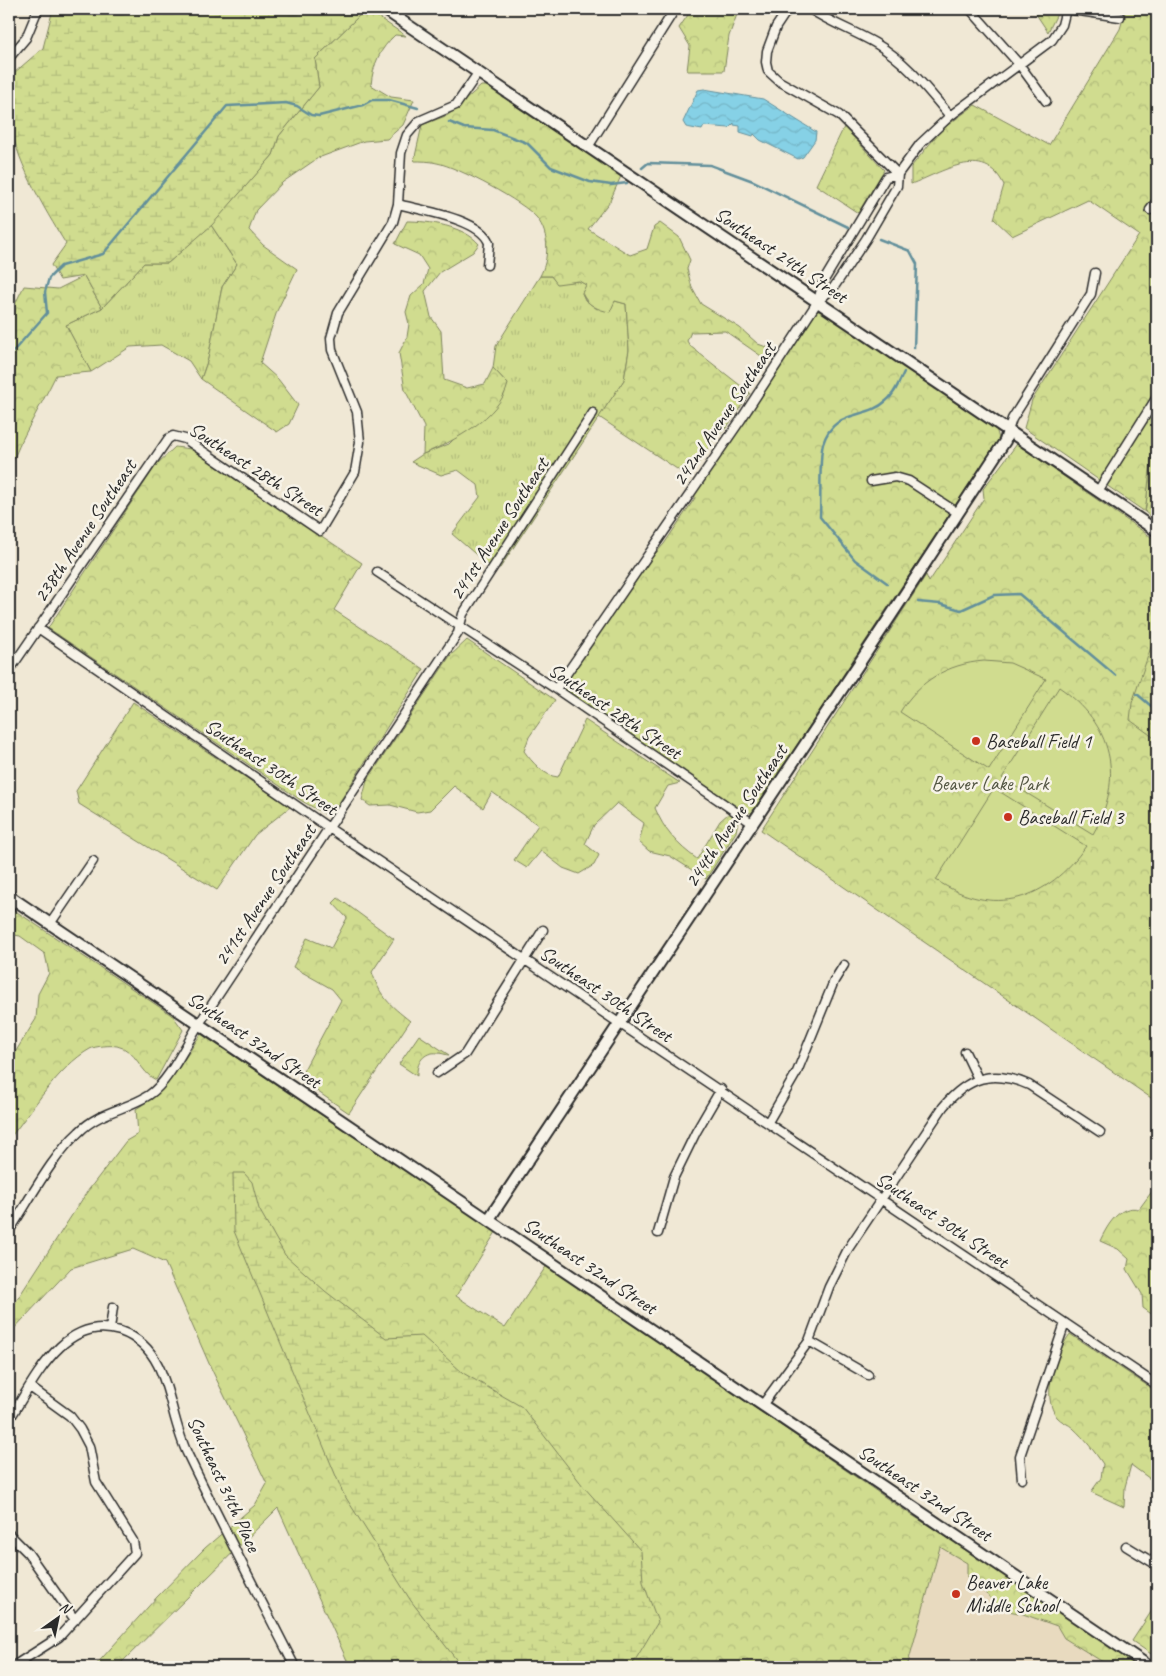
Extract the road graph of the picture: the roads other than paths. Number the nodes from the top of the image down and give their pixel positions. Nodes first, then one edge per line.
1 (38, 9) edge
2 (675, 9) edge
3 (788, 9) edge
4 (810, 9) edge
5 (970, 9) edge
6 (1066, 9) edge
7 (390, 10) edge
8 (1120, 17) dead end
9 (9, 58) edge
10 (1019, 64) junction
11 (478, 73) junction
12 (1046, 101) dead end
13 (950, 116) junction
14 (588, 147) junction
15 (898, 174) junction
16 (1157, 200) edge
17 (398, 204) junction
18 (1150, 210) dead end
19 (487, 264) dead end
20 (1095, 273) dead end
21 (818, 300) junction
22 (1157, 398) edge
23 (593, 413) dead end
24 (1008, 431) junction
25 (173, 436) joint
26 (871, 481) dead end
27 (1098, 491) junction
28 (958, 513) junction
29 (1157, 531) edge
30 (377, 572) dead end
31 (460, 626) junction
32 (38, 628) junction
33 (9, 672) edge
34 (556, 688) junction
35 (752, 822) junction
36 (330, 828) junction
37 (93, 861) dead end
38 (11, 901) edge
39 (50, 924) junction
40 (543, 930) dead end
41 (524, 958) junction
42 (844, 965) dead end
43 (621, 1023) junction
44 (199, 1024) junction
45 (965, 1052) dead end
46 (437, 1073) dead end
47 (978, 1079) junction
48 (720, 1090) junction
49 (768, 1122) junction
50 (1100, 1132) dead end
51 (883, 1199) junction
52 (489, 1219) junction
53 (9, 1232) edge
54 (658, 1233) dead end
55 (112, 1308) dead end
56 (1064, 1323) junction
57 (111, 1329) junction
58 (809, 1341) junction
59 (868, 1375) dead end
60 (1157, 1385) edge
61 (30, 1387) junction
62 (763, 1404) junction
63 (9, 1420) edge
64 (1022, 1479) dead end
65 (9, 1534) edge
66 (1126, 1546) dead end
67 (1157, 1565) edge
68 (75, 1620) junction
69 (12, 1667) edge
70 (295, 1667) edge
71 (1150, 1667) edge

1 - 9 street
2 - 14 street
3 - 15 street
4 - 13 street
5 - 10 street
6 - 8 street, 242nd Avenue Southeast
6 - 10 street, 242nd Avenue Southeast
7 - 11 street, Southeast 24th Street
10 - 12 street
10 - 13 street, 242nd Avenue Southeast
11 - 14 street, Southeast 24th Street
11 - 17 street
13 - 15 street, 242nd Avenue Southeast
14 - 21 street, Southeast 24th Street
15 - 21 street, 242nd Avenue Southeast
15 - 21 street, 242nd Avenue Southeast
16 - 18 street
17 - 19 street
17 - 25 street, Southeast 28th Street
20 - 24 street
21 - 24 street, Southeast 24th Street
21 - 34 street, 242nd Avenue Southeast
22 - 27 street
23 - 31 street, 241st Avenue Southeast
24 - 27 street, Southeast 24th Street
24 - 28 street, 244th Avenue Southeast
25 - 32 street, 238th Avenue Southeast
26 - 28 street
27 - 29 street, Southeast 24th Street
28 - 35 street, 244th Avenue Southeast
30 - 31 street, Southeast 28th Street
31 - 34 street, Southeast 28th Street
31 - 36 street, 241st Avenue Southeast
32 - 33 street, 238th Avenue Southeast
32 - 36 street, Southeast 30th Street
34 - 35 street, Southeast 28th Street
35 - 43 street, 244th Avenue Southeast
36 - 41 street, Southeast 30th Street
36 - 44 street, 241st Avenue Southeast
37 - 39 street
38 - 39 street, Southeast 32nd Street
39 - 44 street, Southeast 32nd Street
40 - 41 street
41 - 43 street, Southeast 30th Street
41 - 46 street
42 - 49 street
43 - 48 street, Southeast 30th Street
43 - 52 street, 244th Avenue Southeast
44 - 52 street, Southeast 32nd Street
44 - 53 street, 241st Avenue Southeast
45 - 47 street
47 - 50 street
47 - 51 street
48 - 49 street, Southeast 30th Street
48 - 54 street
49 - 51 street, Southeast 30th Street
51 - 56 street, Southeast 30th Street
51 - 58 street
52 - 62 street, Southeast 32nd Street
55 - 57 street
56 - 60 street, Southeast 30th Street
56 - 64 street
57 - 61 street
57 - 70 street, Southeast 34th Place
58 - 59 street
58 - 62 street
61 - 63 street
61 - 68 street
62 - 71 street, Southeast 32nd Street
65 - 68 street
66 - 67 street
68 - 69 street

